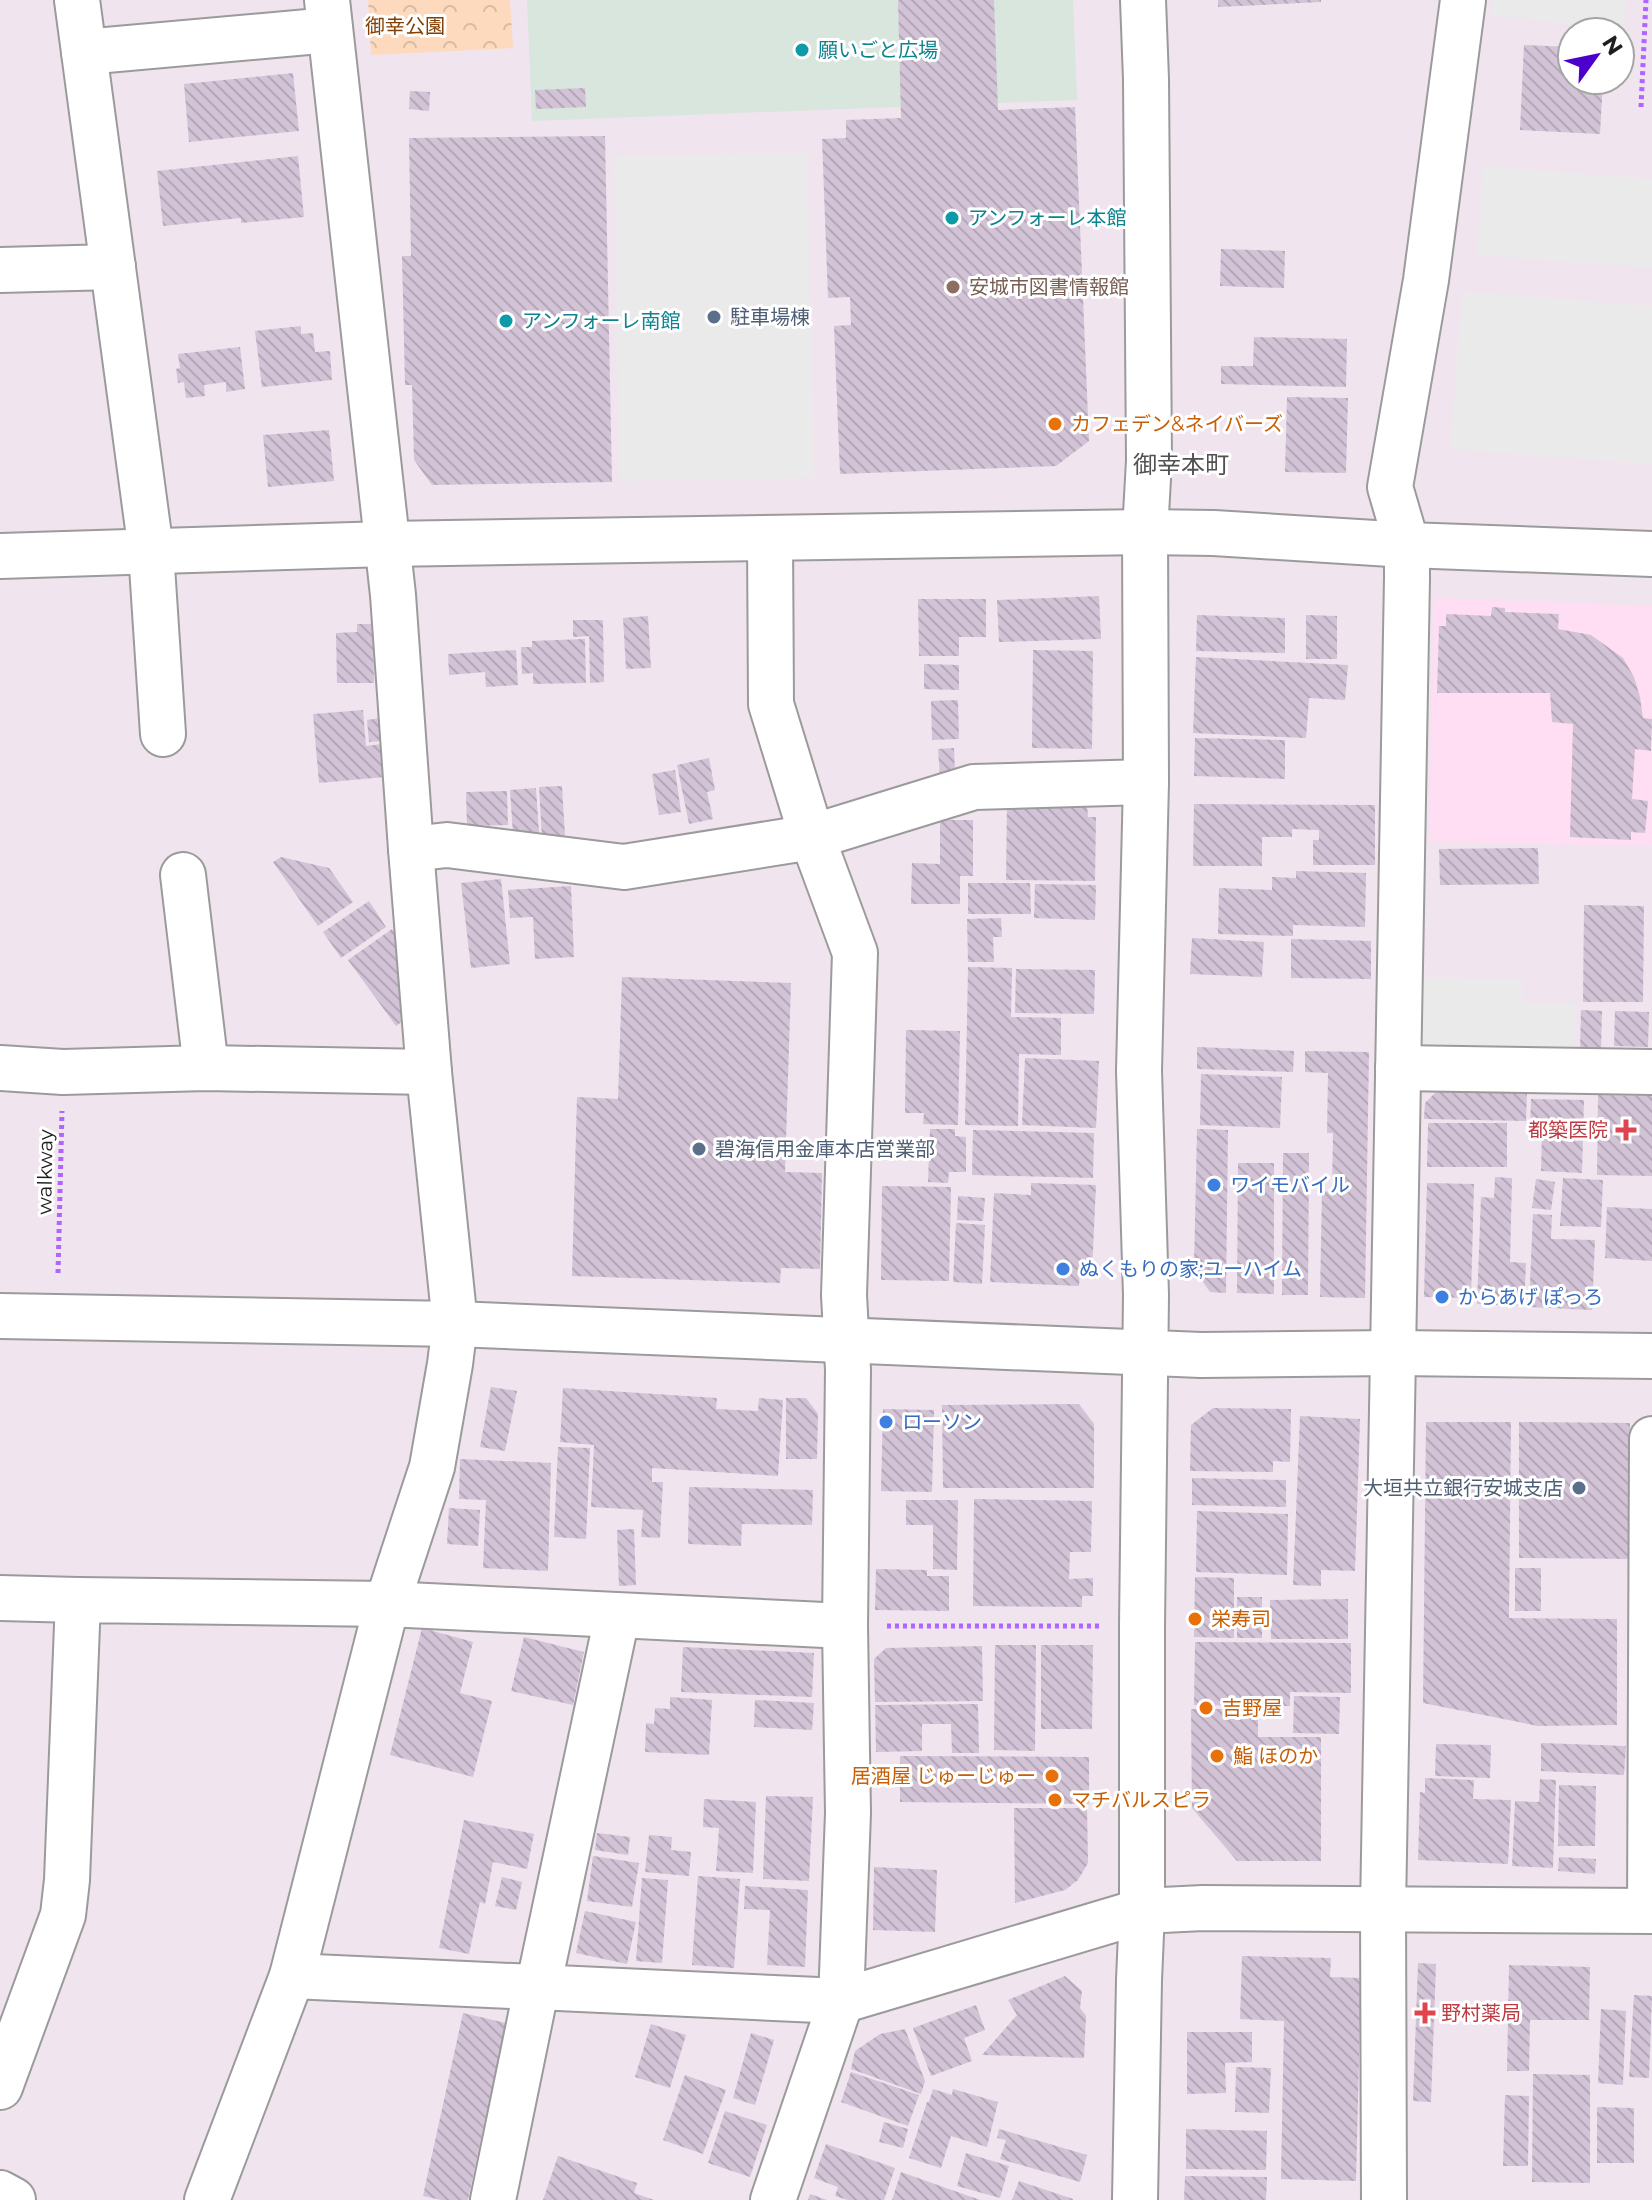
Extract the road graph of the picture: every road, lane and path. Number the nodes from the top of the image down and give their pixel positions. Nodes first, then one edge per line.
1 (77, 0) edge
2 (1143, 0) edge
3 (1463, 0) edge
4 (1646, 0) edge
5 (328, 15) edge
6 (84, 52) junction
7 (1641, 107) dead end
8 (113, 267) junction
9 (0, 270) edge
10 (1145, 532) junction
11 (770, 539) junction
12 (386, 544) junction
13 (1407, 545) junction
14 (151, 551) junction
15 (1652, 554) edge
16 (0, 556) edge
17 (163, 734) dead end
18 (1146, 782) junction
19 (812, 837) junction
20 (411, 849) junction
21 (183, 875) dead end
22 (0, 1068) edge
23 (206, 1068) junction
24 (1398, 1068) junction
25 (63, 1072) junction
26 (429, 1072) junction
27 (1652, 1072) edge
28 (58, 1273) dead end
29 (0, 1316) edge
30 (455, 1324) junction
31 (848, 1340) junction
32 (1144, 1353) junction
33 (1394, 1353) junction
34 (1652, 1356) edge
35 (1652, 1439) edge
36 (0, 1598) edge
37 (78, 1600) junction
38 (387, 1604) junction
39 (617, 1617) junction
40 (845, 1626) junction
41 (1142, 1626) junction
42 (1383, 1909) junction
43 (1142, 1911) junction
44 (1651, 1911) edge
45 (292, 1976) junction
46 (538, 1988) junction
47 (841, 2001) junction
48 (0, 2087) edge
49 (0, 2193) edge
50 (13, 2200) edge
51 (207, 2200) edge
52 (493, 2200) edge
53 (773, 2200) edge
54 (1135, 2200) edge
55 (1384, 2200) edge

1 - 6 street
2 - 10 street
3 - 13 street
4 - 7 path
5 - 6 street
5 - 12 street
6 - 8 street
8 - 9 street
8 - 14 street
10 - 11 street
10 - 13 street
10 - 18 street
11 - 12 street
11 - 19 street
12 - 14 street
12 - 20 street
13 - 15 street
13 - 24 street
14 - 16 street
14 - 17 street
18 - 19 street
18 - 32 street
19 - 20 street
19 - 31 street
20 - 26 street
21 - 23 street
22 - 25 street
23 - 25 street
23 - 26 street
24 - 27 street
24 - 33 street
25 - 28 path, walkway
26 - 30 street
29 - 30 street
30 - 31 street
30 - 38 street
31 - 32 street
31 - 40 street
32 - 33 street
32 - 41 street
33 - 34 street
33 - 42 street
35 - 44 street
36 - 37 street
37 - 38 street
37 - 48 street
38 - 39 street
38 - 45 street
39 - 40 street
39 - 46 street
40 - 41 path
40 - 47 street
41 - 43 street
42 - 43 street
42 - 44 street
42 - 55 street
43 - 47 street
43 - 54 street
45 - 46 street
45 - 51 street
46 - 47 street
46 - 52 street
47 - 53 street
49 - 50 street

